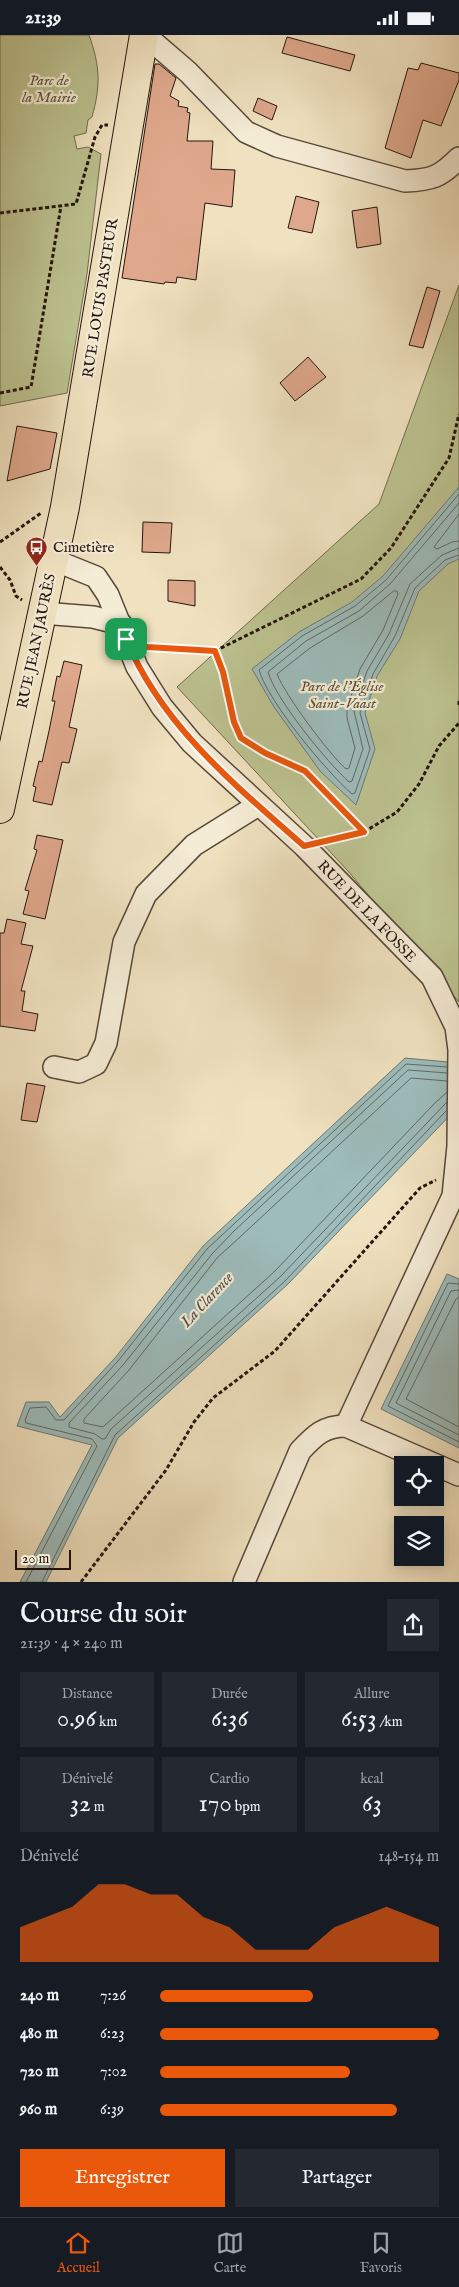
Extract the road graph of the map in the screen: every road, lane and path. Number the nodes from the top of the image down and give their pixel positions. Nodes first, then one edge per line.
1 (145, 35) edge
2 (128, 126) junction
3 (459, 158) edge
4 (61, 206) junction
5 (0, 213) edge
6 (0, 393) edge
7 (459, 414) edge
8 (65, 507) junction
9 (0, 542) edge
10 (54, 561) junction
11 (0, 567) edge
12 (43, 607) junction
13 (123, 632) junction
14 (215, 651) junction
15 (459, 723) edge
16 (258, 805) junction
17 (0, 809) edge
18 (364, 832) junction
19 (304, 846) junction
20 (459, 1050) edge
21 (54, 1067) dead end
22 (454, 1171) junction
23 (346, 1426) junction
24 (459, 1475) edge
25 (82, 1582) edge
26 (244, 1582) edge

1 - 2 main road, RUE LOUIS PASTEUR
1 - 3 street
2 - 4 path
2 - 8 main road, RUE LOUIS PASTEUR
4 - 5 path
4 - 6 path
7 - 14 path
8 - 9 path
8 - 10 main road, RUE LOUIS PASTEUR
10 - 12 main road, RUE JEAN JAURÈS
10 - 13 street, RUE DE LA FOSSE
11 - 12 path
12 - 13 street
12 - 17 main road, RUE JEAN JAURÈS
13 - 14 path
13 - 16 street, RUE DE LA FOSSE
14 - 18 path
15 - 18 path
16 - 19 street, RUE DE LA FOSSE
16 - 21 street
18 - 19 path
19 - 20 street, RUE DE LA FOSSE
20 - 22 street, RUE DE LA FOSSE
22 - 23 street, RUE DE LA FOSSE
22 - 25 path
23 - 24 street
23 - 26 street

